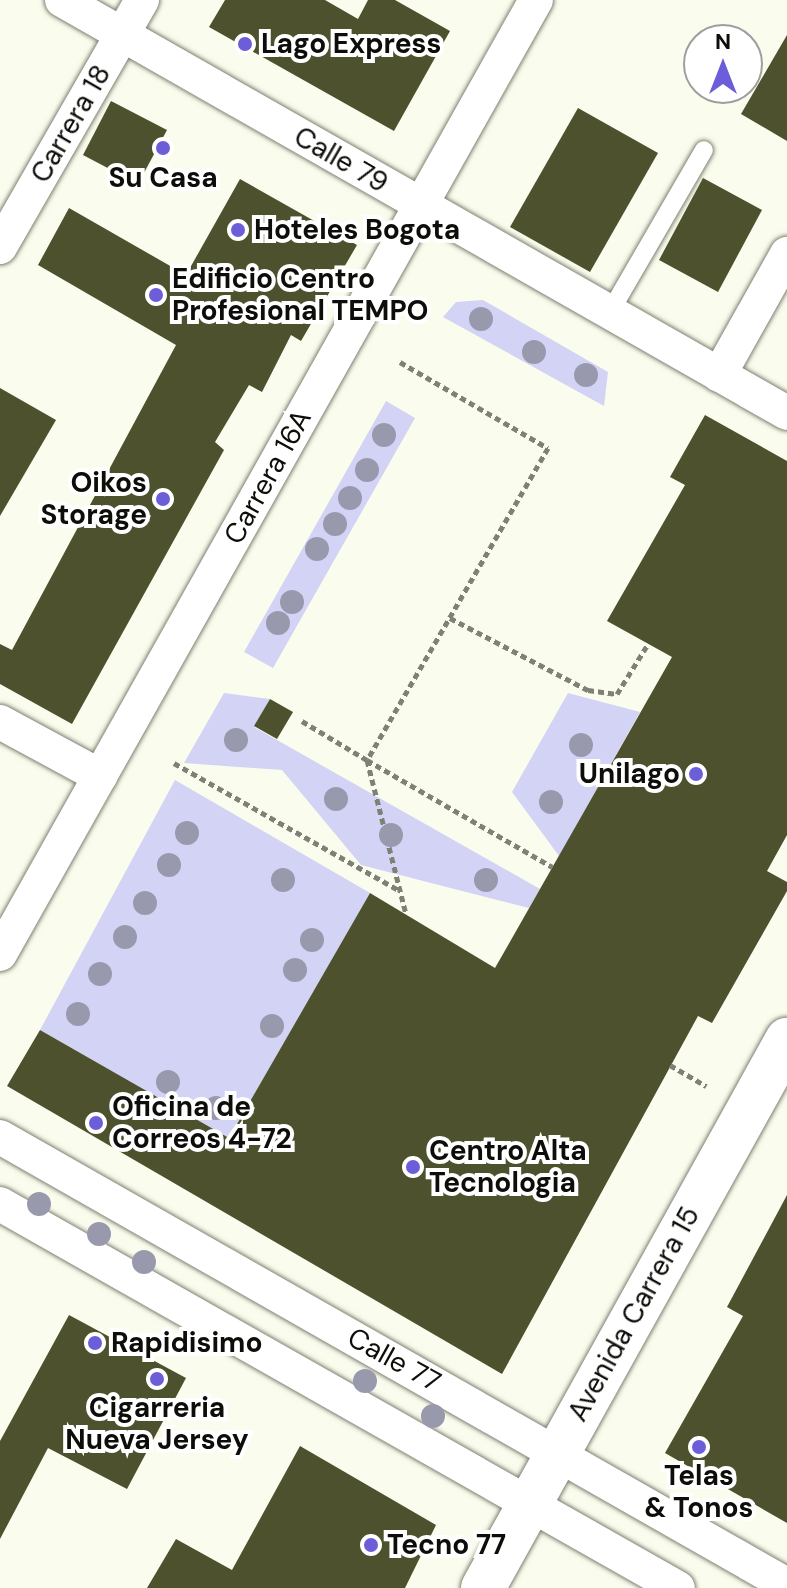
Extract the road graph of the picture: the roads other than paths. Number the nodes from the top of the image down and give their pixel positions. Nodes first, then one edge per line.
1 (62, 0) edge
2 (142, 0) edge
3 (536, 0) edge
4 (122, 35) junction
5 (704, 150) dead end
6 (420, 205) junction
7 (0, 247) edge
8 (787, 254) edge
9 (610, 312) junction
10 (719, 375) junction
11 (787, 413) edge
12 (0, 722) edge
13 (100, 776) junction
14 (0, 954) edge
15 (787, 1040) edge
16 (0, 1137) edge
17 (0, 1204) edge
18 (557, 1452) junction
19 (530, 1503) junction
20 (787, 1585) edge
21 (483, 1588) edge
22 (678, 1588) edge

1 - 4 street, Calle 79
2 - 4 street, Carrera 18
3 - 6 street, Carrera 16A
4 - 6 street, Calle 79
4 - 7 street, Carrera 18
5 - 9 lane
6 - 9 street, Calle 79
6 - 13 street, Carrera 16A
8 - 10 street
9 - 10 street, Calle 79
10 - 11 street, Calle 79
12 - 13 street
13 - 14 street, Carrera 16A
15 - 18 main road, Avenida Carrera 15
16 - 18 street, Calle 77
17 - 19 street, Calle 77
18 - 19 main road, Avenida Carrera 15
18 - 20 street, Calle 77
19 - 21 main road, Avenida Carrera 15
19 - 22 street, Calle 77

